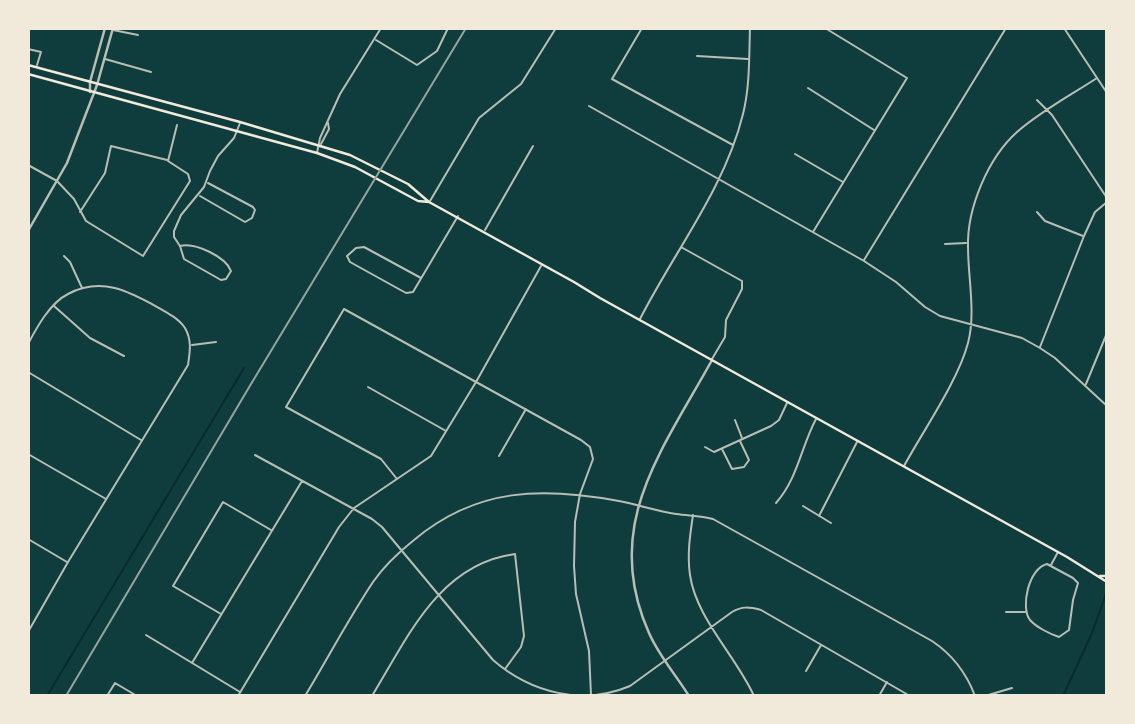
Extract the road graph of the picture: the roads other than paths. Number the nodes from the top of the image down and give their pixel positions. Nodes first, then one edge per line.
1 (105, 28) edge
2 (381, 28) edge
3 (448, 28) edge
4 (556, 28) edge
5 (642, 28) edge
6 (750, 28) edge
7 (825, 28) edge
8 (1006, 28) edge
9 (1064, 28) edge
10 (113, 29) edge
11 (138, 35) dead end
12 (375, 39) junction
13 (28, 48) edge
14 (697, 56) dead end
15 (104, 59) junction
16 (749, 59) junction
17 (28, 65) edge
18 (37, 68) junction
19 (151, 72) dead end
20 (28, 74) edge
21 (34, 75) junction
22 (1097, 78) junction
23 (90, 82) junction
24 (97, 85) junction
25 (808, 88) dead end
26 (92, 90) junction
27 (1107, 93) edge
28 (1037, 100) dead end
29 (589, 106) dead end
30 (1048, 110) junction
31 (240, 122) junction
32 (177, 125) dead end
33 (237, 131) junction
34 (875, 131) junction
35 (320, 145) junction
36 (734, 145) junction
37 (533, 146) dead end
38 (317, 153) junction
39 (796, 154) dead end
40 (167, 161) junction
41 (28, 165) edge
42 (718, 180) junction
43 (57, 181) junction
44 (206, 182) junction
45 (844, 182) junction
46 (199, 195) junction
47 (1107, 198) edge
48 (429, 202) junction
49 (1107, 202) edge
50 (79, 212) junction
51 (1037, 212) dead end
52 (458, 216) junction
53 (28, 231) edge
54 (484, 231) junction
55 (812, 233) junction
56 (1084, 236) junction
57 (968, 243) junction
58 (945, 244) dead end
59 (180, 246) junction
60 (679, 246) junction
61 (64, 256) dead end
62 (864, 261) junction
63 (541, 265) junction
64 (421, 278) junction
65 (82, 289) junction
66 (54, 305) junction
67 (639, 320) junction
68 (971, 326) junction
69 (28, 329) edge
70 (34, 333) junction
71 (1107, 333) edge
72 (216, 342) dead end
73 (28, 344) edge
74 (191, 345) junction
75 (1040, 348) junction
76 (124, 356) dead end
77 (712, 360) junction
78 (28, 372) edge
79 (476, 382) junction
80 (1086, 385) junction
81 (368, 387) dead end
82 (788, 402) junction
83 (1107, 406) edge
84 (526, 409) junction
85 (816, 418) junction
86 (735, 420) dead end
87 (447, 432) junction
88 (142, 440) junction
89 (741, 440) junction
90 (858, 441) junction
91 (705, 447) dead end
92 (722, 448) junction
93 (28, 454) edge
94 (255, 455) dead end
95 (499, 456) dead end
96 (904, 466) junction
97 (397, 479) junction
98 (302, 481) junction
99 (580, 494) junction
100 (107, 500) junction
101 (776, 503) dead end
102 (637, 504) junction
103 (803, 506) dead end
104 (354, 508) junction
105 (693, 515) junction
106 (819, 516) junction
107 (831, 523) dead end
108 (272, 531) junction
109 (28, 540) edge
110 (401, 550) junction
111 (1058, 551) junction
112 (68, 562) junction
113 (1051, 565) junction
114 (1100, 576) junction
115 (1107, 576) edge
116 (1107, 582) edge
117 (438, 595) junction
118 (1006, 612) dead end
119 (1026, 612) junction
120 (222, 615) junction
121 (28, 622) edge
122 (32, 625) junction
123 (712, 626) junction
124 (28, 632) edge
125 (146, 635) dead end
126 (821, 644) junction
127 (666, 661) junction
128 (192, 663) junction
129 (504, 670) junction
130 (806, 671) dead end
131 (887, 681) junction
132 (1012, 688) dead end
133 (240, 692) junction
134 (107, 696) edge
135 (137, 696) edge
136 (238, 696) edge
137 (306, 696) edge
138 (372, 696) edge
139 (591, 696) edge
140 (690, 696) edge
141 (754, 696) edge
142 (879, 696) edge
143 (911, 696) edge
144 (975, 696) edge
145 (985, 696) edge

1 - 23 street
2 - 12 street
3 - 12 street
4 - 48 street
5 - 36 street
6 - 16 street
7 - 34 street
8 - 62 street
9 - 22 street
10 - 11 street
10 - 15 street
12 - 35 street
13 - 18 street
14 - 16 street
15 - 19 street
15 - 24 street
16 - 36 street
17 - 18 main road
18 - 21 main road
18 - 23 main road
20 - 21 main road
21 - 26 main road
22 - 27 street
22 - 30 street
23 - 24 main road
23 - 26 street
24 - 26 street
24 - 31 main road
25 - 34 street
26 - 33 main road
26 - 43 street
28 - 30 street
29 - 42 street
30 - 47 street
30 - 57 street
31 - 33 street
31 - 35 main road
32 - 40 street
33 - 38 main road
33 - 44 street
34 - 45 street
35 - 38 street
35 - 48 main road
36 - 42 street
37 - 54 street
38 - 48 main road
39 - 45 street
40 - 50 street
40 - 50 street
41 - 43 street
42 - 55 street
42 - 60 street
43 - 50 street
43 - 53 street
44 - 46 street
44 - 46 street
45 - 55 street
46 - 59 street
48 - 52 main road
49 - 56 street
51 - 56 street
52 - 54 main road
52 - 64 street
54 - 63 main road
55 - 62 street
56 - 75 street
57 - 58 street
57 - 68 street
59 - 59 street
60 - 67 street
60 - 77 street
61 - 65 street
62 - 68 street
63 - 67 main road
63 - 79 street
64 - 64 street
65 - 66 street
65 - 74 street
66 - 70 street
66 - 76 street
67 - 77 main road
68 - 75 street
68 - 96 street
69 - 70 street
70 - 73 street
71 - 80 street
72 - 74 street
74 - 88 street
75 - 80 street
77 - 82 main road
77 - 102 street
78 - 88 street
79 - 84 street
79 - 87 street
79 - 97 street
80 - 83 street
81 - 87 street
82 - 85 main road
82 - 89 street
84 - 95 street
84 - 99 street
85 - 90 main road
85 - 101 street
86 - 89 street
87 - 97 street
88 - 100 street
89 - 92 street
89 - 92 street
90 - 96 main road
90 - 106 street
91 - 92 street
93 - 100 street
94 - 98 street
96 - 111 main road
97 - 104 street
98 - 104 street
98 - 108 street
99 - 102 street
99 - 110 street
99 - 139 street
100 - 112 street
102 - 105 street
102 - 127 street
103 - 106 street
104 - 110 street
104 - 133 street
105 - 123 street
105 - 144 street
106 - 107 street
108 - 120 street
108 - 120 street
109 - 112 street
110 - 117 street
110 - 137 street
111 - 113 street
111 - 114 main road
112 - 122 street
113 - 119 street
113 - 119 street
114 - 115 main road
114 - 116 main road
117 - 129 street
117 - 129 street
117 - 138 street
118 - 119 street
120 - 128 street
121 - 122 street
122 - 124 street
123 - 126 street
123 - 127 street
123 - 141 street
125 - 128 street
126 - 130 street
126 - 131 street
127 - 139 street
127 - 140 street
128 - 133 street
129 - 139 street
131 - 142 street
131 - 143 street
132 - 145 street
133 - 136 street
134 - 135 street

